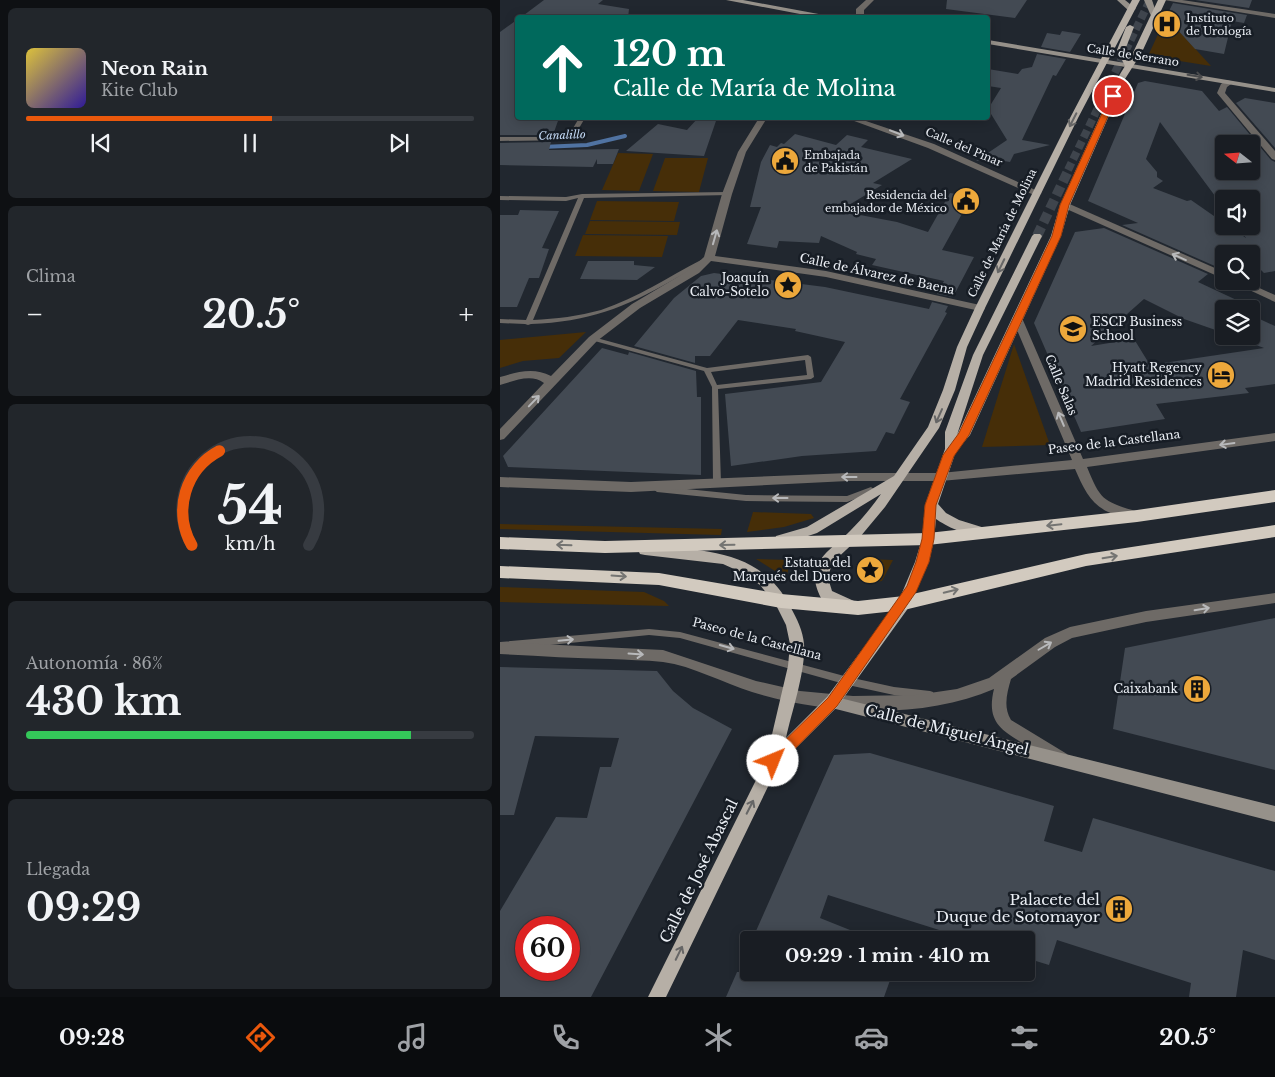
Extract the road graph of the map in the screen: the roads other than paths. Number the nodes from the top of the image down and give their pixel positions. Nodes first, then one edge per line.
1 (730, 0) edge
2 (870, 0) edge
3 (1121, 0) edge
4 (1136, 0) edge
5 (1148, 0) edge
6 (1162, 0) edge
7 (1168, 0) edge
8 (1132, 9) junction
9 (820, 15) edge
10 (860, 15) edge
11 (1155, 16) junction
12 (1275, 16) edge
13 (990, 42) edge
14 (1103, 61) junction
15 (1129, 66) junction
16 (1230, 82) junction
17 (1275, 90) edge
18 (581, 120) edge
19 (762, 120) edge
20 (856, 120) edge
21 (500, 139) edge
22 (1275, 157) edge
23 (727, 194) junction
24 (1037, 194) junction
25 (582, 196) junction
26 (500, 198) edge
27 (1064, 205) junction
28 (1037, 236) tunnel mouth
29 (709, 258) junction
30 (1215, 272) edge
31 (1255, 290) edge
32 (1275, 299) edge
33 (980, 308) junction
34 (1017, 318) junction
35 (500, 321) edge
36 (528, 323) junction
37 (593, 339) junction
38 (707, 370) junction
39 (500, 381) edge
40 (551, 383) junction
41 (715, 387) junction
42 (500, 436) edge
43 (1275, 437) edge
44 (951, 449) junction
45 (1080, 464) junction
46 (941, 477) junction
47 (898, 478) junction
48 (500, 482) edge
49 (717, 483) junction
50 (631, 487) junction
51 (1275, 496) edge
52 (931, 505) junction
53 (1137, 516) junction
54 (1275, 531) edge
55 (983, 532) junction
56 (928, 539) junction
57 (500, 543) edge
58 (845, 543) junction
59 (755, 544) junction
60 (605, 547) junction
61 (500, 572) edge
62 (1275, 598) edge
63 (781, 601) junction
64 (904, 603) junction
65 (858, 608) junction
66 (500, 647) edge
67 (795, 666) junction
68 (1005, 674) junction
69 (848, 681) junction
70 (788, 695) junction
71 (944, 697) junction
72 (832, 702) junction
73 (1062, 759) junction
74 (773, 761) junction
75 (1275, 814) edge
76 (657, 997) edge

1 - 9 main road
2 - 10 street
3 - 8 main road
4 - 8 main road, Calle de María de Molina
5 - 11 main road
6 - 11 main road
7 - 12 street
8 - 14 main road, Calle de María de Molina
8 - 15 main road
11 - 15 main road
13 - 14 main road, Calle de Serrano
14 - 15 main road, Calle de Serrano
14 -> 24 main road, Calle de María de Molina
15 -> 16 main road, Calle de Serrano
15 - 27 main road
16 - 17 main road, Calle de Serrano
16 - 22 street
18 - 21 lane
19 - 23 street
20 -> 24 street, Calle del Pinar
23 - 25 lane
29 -> 23 street
24 -> 33 main road, Calle de María de Molina
25 - 26 lane
25 - 36 lane
30 -> 27 street
27 - 34 main road
28 - 44 main road
29 - 33 street, Calle de Álvarez de Baena
29 - 36 lane
29 - 37 street
31 - 32 street
33 -> 47 main road, Calle de María de Molina
34 - 44 main road
45 -> 34 street, Calle Salas
35 - 36 lane
37 - 38 lane
37 - 40 street
38 - 41 lane
38 - 41 lane
39 - 40 street
42 -> 40 street
41 - 49 lane
43 -> 45 street, Paseo de la Castellana
44 - 46 main road
45 - 46 street, Paseo de la Castellana
45 - 53 street, Calle Salas
46 - 47 street, Paseo de la Castellana
46 - 52 main road
47 -> 49 street, Paseo de la Castellana
47 -> 50 lane, Paseo de la Castellana
47 - 58 main road, Calle de María de Molina
47 - 59 main road
48 - 50 street, Paseo de la Castellana
49 - 50 street, Paseo de la Castellana
51 - 53 highway
52 - 55 main road
52 - 56 main road
53 -> 55 highway
64 -> 54 highway
55 - 56 highway
56 - 58 highway
56 - 64 main road
60 -> 57 highway
58 - 59 highway
58 - 65 main road, Calle de María de Molina
59 -> 60 highway
60 - 63 main road
61 -> 63 highway
68 -> 62 street, Paseo de la Castellana
63 - 65 highway
63 - 67 main road
64 - 65 highway
64 - 69 main road
66 -> 67 lane, Paseo de la Castellana
66 -> 70 street, Paseo de la Castellana
67 - 69 lane, Paseo de la Castellana
67 - 70 main road
68 - 71 street, Paseo de la Castellana
68 - 73 street, Calle de Miguel Ángel
69 - 71 lane, Paseo de la Castellana
69 - 72 main road
70 - 72 street, Paseo de la Castellana
70 - 74 main road
71 - 72 street, Paseo de la Castellana
72 - 73 main road, Calle de Miguel Ángel
72 - 74 main road
73 - 75 main road, Calle de Miguel Ángel
76 -> 74 main road, Calle de José Abascal

